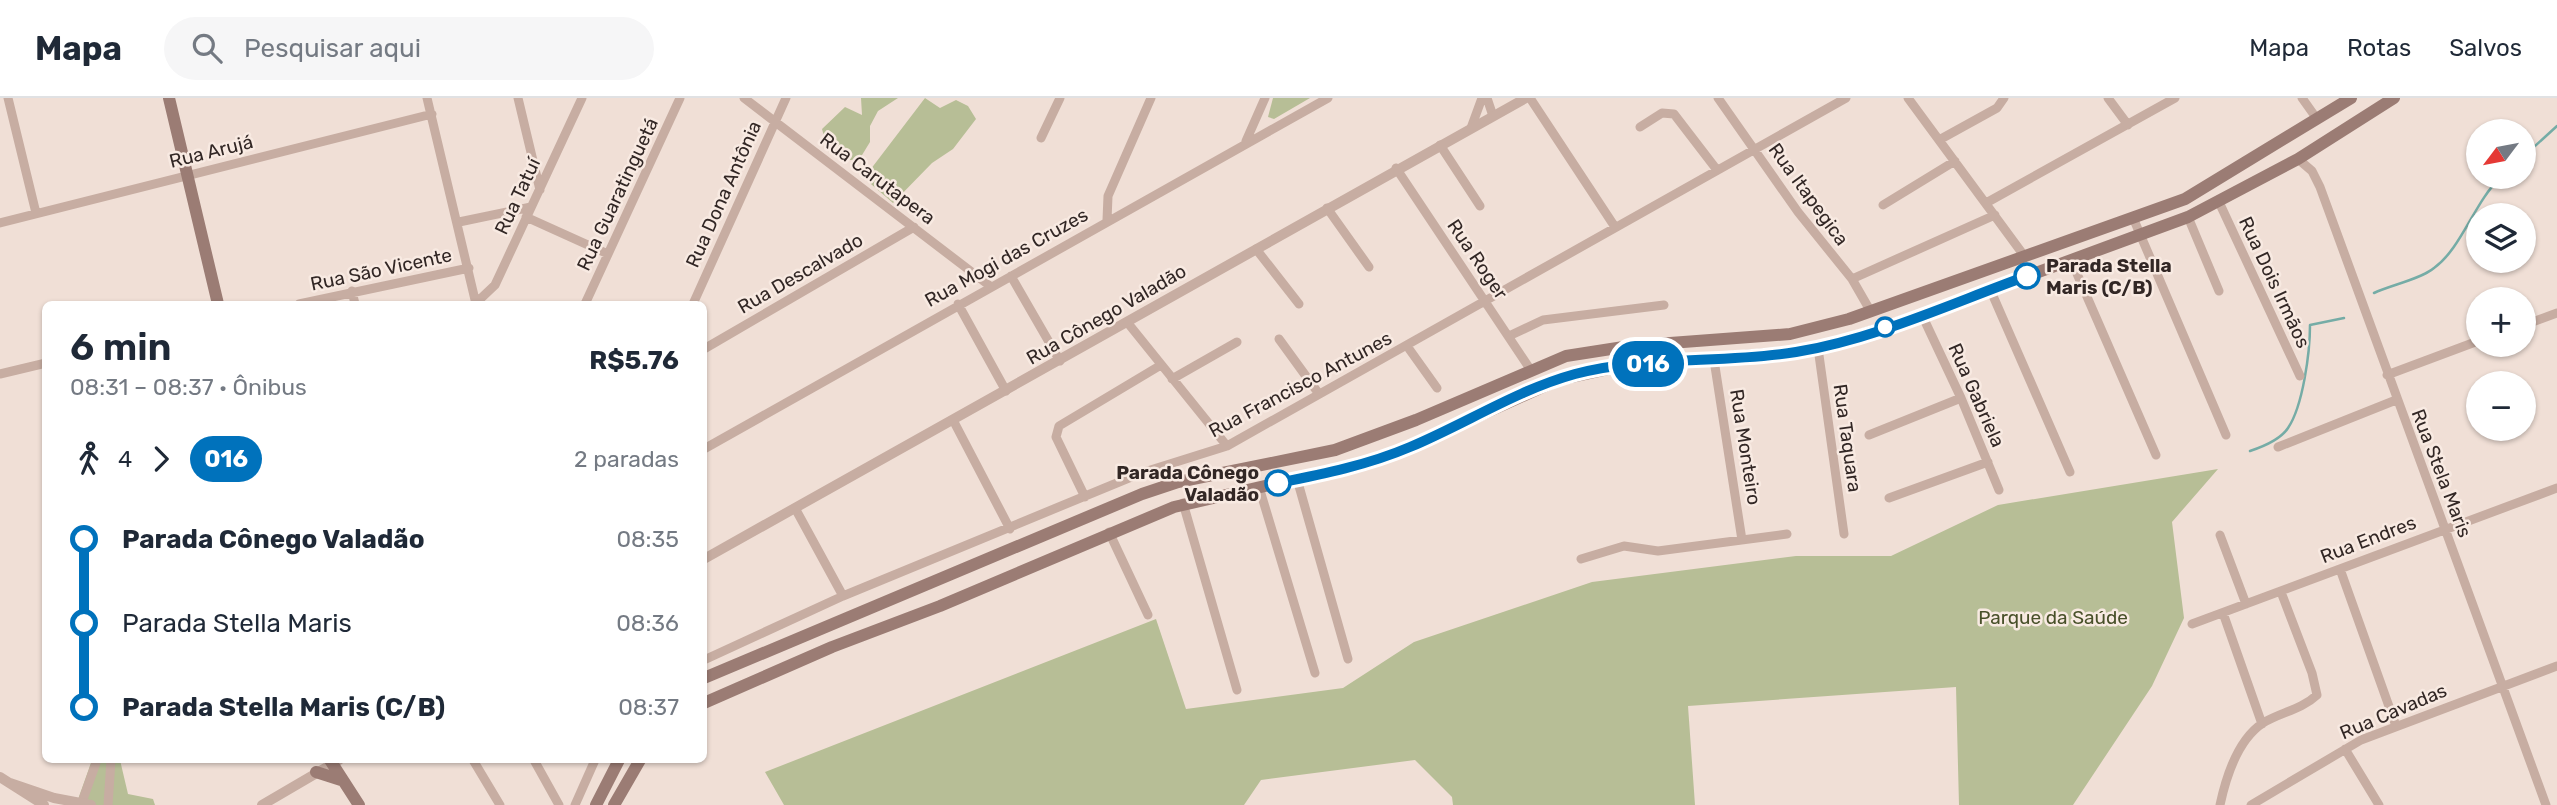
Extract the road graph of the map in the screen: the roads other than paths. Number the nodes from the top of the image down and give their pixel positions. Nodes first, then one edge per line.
1 (8, 98) edge
2 (169, 98) edge
3 (427, 98) edge
4 (518, 98) edge
5 (582, 98) edge
6 (680, 98) edge
7 (744, 98) edge
8 (786, 98) edge
9 (1060, 98) edge
10 (1151, 98) edge
11 (1265, 98) edge
12 (1328, 98) edge
13 (1484, 98) edge
14 (1528, 98) edge
15 (1718, 98) edge
16 (1846, 98) edge
17 (1908, 98) edge
18 (2004, 98) edge
19 (2108, 98) edge
20 (2175, 98) edge
21 (2302, 98) edge
22 (2351, 98) edge
23 (2393, 98) edge
24 (432, 114) junction
25 (1493, 116) junction
26 (2317, 119) junction
27 (775, 121) junction
28 (2128, 125) junction
29 (1640, 127) dead end
30 (1471, 128) junction
31 (1041, 138) dead end
32 (1939, 140) junction
33 (1246, 141) junction
34 (1440, 145) junction
35 (1754, 149) junction
36 (2298, 159) junction
37 (1955, 161) junction
38 (1396, 169) junction
39 (1717, 170) junction
40 (188, 175) junction
41 (540, 190) junction
42 (2219, 202) junction
43 (1986, 203) junction
44 (1883, 205) dead end
45 (1480, 206) dead end
46 (531, 207) junction
47 (1327, 208) junction
48 (36, 214) junction
49 (1996, 215) junction
50 (526, 217) junction
51 (2188, 217) junction
52 (1107, 220) junction
53 (2134, 220) junction
54 (459, 222) junction
55 (0, 223) edge
56 (914, 227) junction
57 (1615, 227) junction
58 (2140, 234) junction
59 (1255, 249) junction
60 (608, 254) junction
61 (2025, 257) junction
62 (2071, 261) junction
63 (1369, 267) dead end
64 (469, 268) junction
65 (1011, 276) junction
66 (1852, 279) junction
67 (990, 286) junction
68 (1990, 289) junction
69 (352, 291) junction
70 (2219, 291) dead end
71 (217, 301) edge
72 (311, 301) edge
73 (354, 301) edge
74 (475, 301) edge
75 (479, 301) edge
76 (586, 301) edge
77 (694, 301) edge
78 (1484, 301) junction
79 (958, 304) junction
80 (1299, 304) dead end
81 (1664, 305) dead end
82 (1871, 312) junction
83 (2557, 313) edge
84 (1922, 315) junction
85 (2536, 321) edge
86 (1127, 322) junction
87 (1509, 336) junction
88 (1279, 339) dead end
89 (1237, 342) dead end
90 (2466, 345) edge
91 (1407, 346) junction
92 (707, 347) edge
93 (1818, 348) junction
94 (1714, 360) junction
95 (1060, 361) junction
96 (42, 364) edge
97 (1161, 365) junction
98 (1530, 369) junction
99 (0, 374) edge
100 (2387, 375) junction
101 (2300, 376) dead end
102 (1172, 379) junction
103 (1437, 388) dead end
104 (1006, 391) junction
105 (1319, 394) junction
106 (1961, 398) junction
107 (2396, 400) junction
108 (953, 420) junction
109 (1869, 435) dead end
110 (2225, 435) dead end
111 (1227, 446) junction
112 (707, 447) edge
113 (2278, 447) dead end
114 (2156, 455) dead end
115 (1988, 462) junction
116 (2070, 472) dead end
117 (1297, 479) junction
118 (1259, 487) junction
119 (2557, 488) edge
120 (1999, 491) dead end
121 (1085, 497) junction
122 (1889, 498) dead end
123 (1183, 503) junction
124 (795, 508) junction
125 (2444, 528) junction
126 (1010, 529) junction
127 (1109, 533) junction
128 (1787, 534) dead end
129 (1844, 534) dead end
130 (2220, 535) dead end
131 (1742, 540) junction
132 (1015, 546) junction
133 (707, 557) edge
134 (1581, 559) dead end
135 (1024, 569) junction
136 (2340, 569) junction
137 (2281, 592) junction
138 (844, 596) junction
139 (2246, 604) junction
140 (2223, 613) junction
141 (1148, 615) dead end
142 (2192, 624) dead end
143 (707, 659) edge
144 (1348, 659) dead end
145 (2557, 666) edge
146 (1315, 673) dead end
147 (707, 677) edge
148 (2503, 684) junction
149 (1237, 690) dead end
150 (707, 703) edge
151 (2262, 724) junction
152 (2396, 726) junction
153 (2345, 749) junction
154 (96, 763) edge
155 (111, 763) edge
156 (331, 763) edge
157 (335, 763) edge
158 (475, 763) edge
159 (536, 763) edge
160 (594, 763) edge
161 (617, 763) edge
162 (638, 763) edge
163 (316, 772) junction
164 (5, 780) edge
165 (344, 782) junction
166 (576, 802) edge
167 (85, 804) edge
168 (44, 805) edge
169 (108, 805) edge
170 (262, 805) edge
171 (359, 805) edge
172 (500, 805) edge
173 (562, 805) edge
174 (596, 805) edge
175 (614, 805) edge
176 (2220, 805) edge
177 (2250, 805) edge
178 (2379, 805) edge
179 (2546, 805) edge

1 - 48 street
2 - 40 main road
3 - 24 street
4 - 41 street
5 - 41 street, Rua Tatuí
6 - 60 street, Rua Guaratinguetá
7 - 27 street, Rua Carutapera
8 - 27 street, Rua Dona Antônia
9 - 31 street
10 - 52 street
11 - 33 street
12 - 33 street, Rua Mogi das Cruzes
13 - 25 street
13 - 30 street
14 - 25 street, Rua Cônego Valadão
14 - 57 street
15 - 35 street, Rua Itapegica
16 - 35 street, Rua Francisco Antunes
17 - 32 street
18 - 32 street
19 - 28 street
20 - 28 street
21 - 26 street
22 - 26 main road
23 - 36 main road
24 - 40 street, Rua Arujá
24 - 54 street
25 - 30 street, Rua Cônego Valadão
26 - 53 main road
27 - 56 street, Rua Carutapera
27 - 77 street, Rua Dona Antônia
28 - 43 street
29 - 39 street
30 - 34 street, Rua Cônego Valadão
32 - 37 street
33 - 52 street, Rua Mogi das Cruzes
34 - 38 street, Rua Cônego Valadão
34 - 45 street
35 - 39 street, Rua Francisco Antunes
35 - 66 street, Rua Itapegica
36 - 42 main road
36 - 100 street, Rua Stela Maris
37 - 43 street
37 - 44 street
38 - 47 street, Rua Cônego Valadão
38 - 78 street, Rua Roger
39 - 57 street, Rua Francisco Antunes
40 - 48 street, Rua Arujá
40 - 71 main road
41 - 46 street, Rua Tatuí
42 - 51 main road
42 - 101 street, Rua Dois Irmãos
43 - 49 street
46 - 50 street, Rua Tatuí
46 - 54 street
47 - 59 street, Rua Cônego Valadão
47 - 63 street
48 - 55 street, Rua Arujá
49 - 61 street
49 - 66 street
50 - 60 street
50 - 75 street, Rua Tatuí
51 - 58 main road
51 - 70 street
52 - 65 street, Rua Mogi das Cruzes
53 - 58 street
53 - 61 main road
54 - 64 street
56 - 67 street, Rua Carutapera
56 - 92 street, Rua Descalvado
57 - 78 street, Rua Francisco Antunes
58 - 62 main road
58 - 110 street
59 - 80 street
59 - 86 street, Rua Cônego Valadão
60 - 76 street, Rua Guaratinguetá
61 - 82 main road
62 - 68 main road
62 - 114 street
64 - 69 street, Rua São Vicente
64 - 74 street
65 - 67 street, Rua Mogi das Cruzes
65 - 95 street
66 - 82 street, Rua Itapegica
67 - 79 street, Rua Mogi das Cruzes
68 - 84 main road
68 - 116 street
69 - 72 street, Rua São Vicente
69 - 73 street
78 - 87 street, Rua Roger
78 - 91 street, Rua Francisco Antunes
79 - 104 street
79 - 112 street, Rua Mogi das Cruzes
81 - 87 street
82 - 98 main road
83 - 85 street
84 - 93 main road
84 - 106 street, Rua Gabriela
86 - 95 street, Rua Cônego Valadão
86 - 97 street
87 - 98 street, Rua Roger
88 - 105 street
89 - 102 street
90 - 100 street
91 - 103 street
91 - 105 street, Rua Francisco Antunes
93 - 94 main road
93 - 129 street, Rua Taquara
94 - 117 main road
94 - 131 street, Rua Monteiro
95 - 104 street, Rua Cônego Valadão
96 - 99 street
97 - 102 street
97 - 121 street
98 - 132 main road
100 - 107 street, Rua Stela Maris
102 - 111 street
104 - 108 street, Rua Cônego Valadão
105 - 111 street, Rua Francisco Antunes
106 - 109 street
106 - 115 street, Rua Gabriela
107 - 113 street
107 - 125 street, Rua Stela Maris
108 - 124 street, Rua Cônego Valadão
108 - 126 street
111 - 121 street, Rua Francisco Antunes
115 - 120 street, Rua Gabriela
115 - 122 street
117 - 118 main road
117 - 144 street
118 - 123 main road
118 - 146 street
119 - 125 street, Rua Endres
121 - 126 street, Rua Francisco Antunes
123 - 127 main road
123 - 149 street
124 - 133 street, Rua Cônego Valadão
124 - 138 street
125 - 136 street, Rua Endres
125 - 148 street, Rua Stela Maris
126 - 138 street, Rua Francisco Antunes
127 - 135 main road
127 - 141 street
128 - 131 street
130 - 139 street
131 - 134 street
132 - 135 main road
132 - 147 main road
135 - 150 main road
136 - 137 street, Rua Endres
136 - 152 street
137 - 139 street, Rua Endres
137 - 151 street
138 - 143 street, Rua Francisco Antunes
139 - 140 street, Rua Endres
140 - 142 street, Rua Endres
140 - 151 street
145 - 148 street, Rua Cavadas
148 - 152 street, Rua Cavadas
148 - 179 street, Rua Stela Maris
151 - 176 street
152 - 153 street, Rua Cavadas
153 - 177 street, Rua Cavadas
153 - 178 street
154 - 167 street
155 - 169 street
156 - 163 street
157 - 165 main road
158 - 172 street
159 - 173 street
160 - 166 street
161 - 174 main road
162 - 175 main road
163 - 165 main road
163 - 170 street
164 - 167 street
164 - 168 street
165 - 171 main road
166 - 173 street

